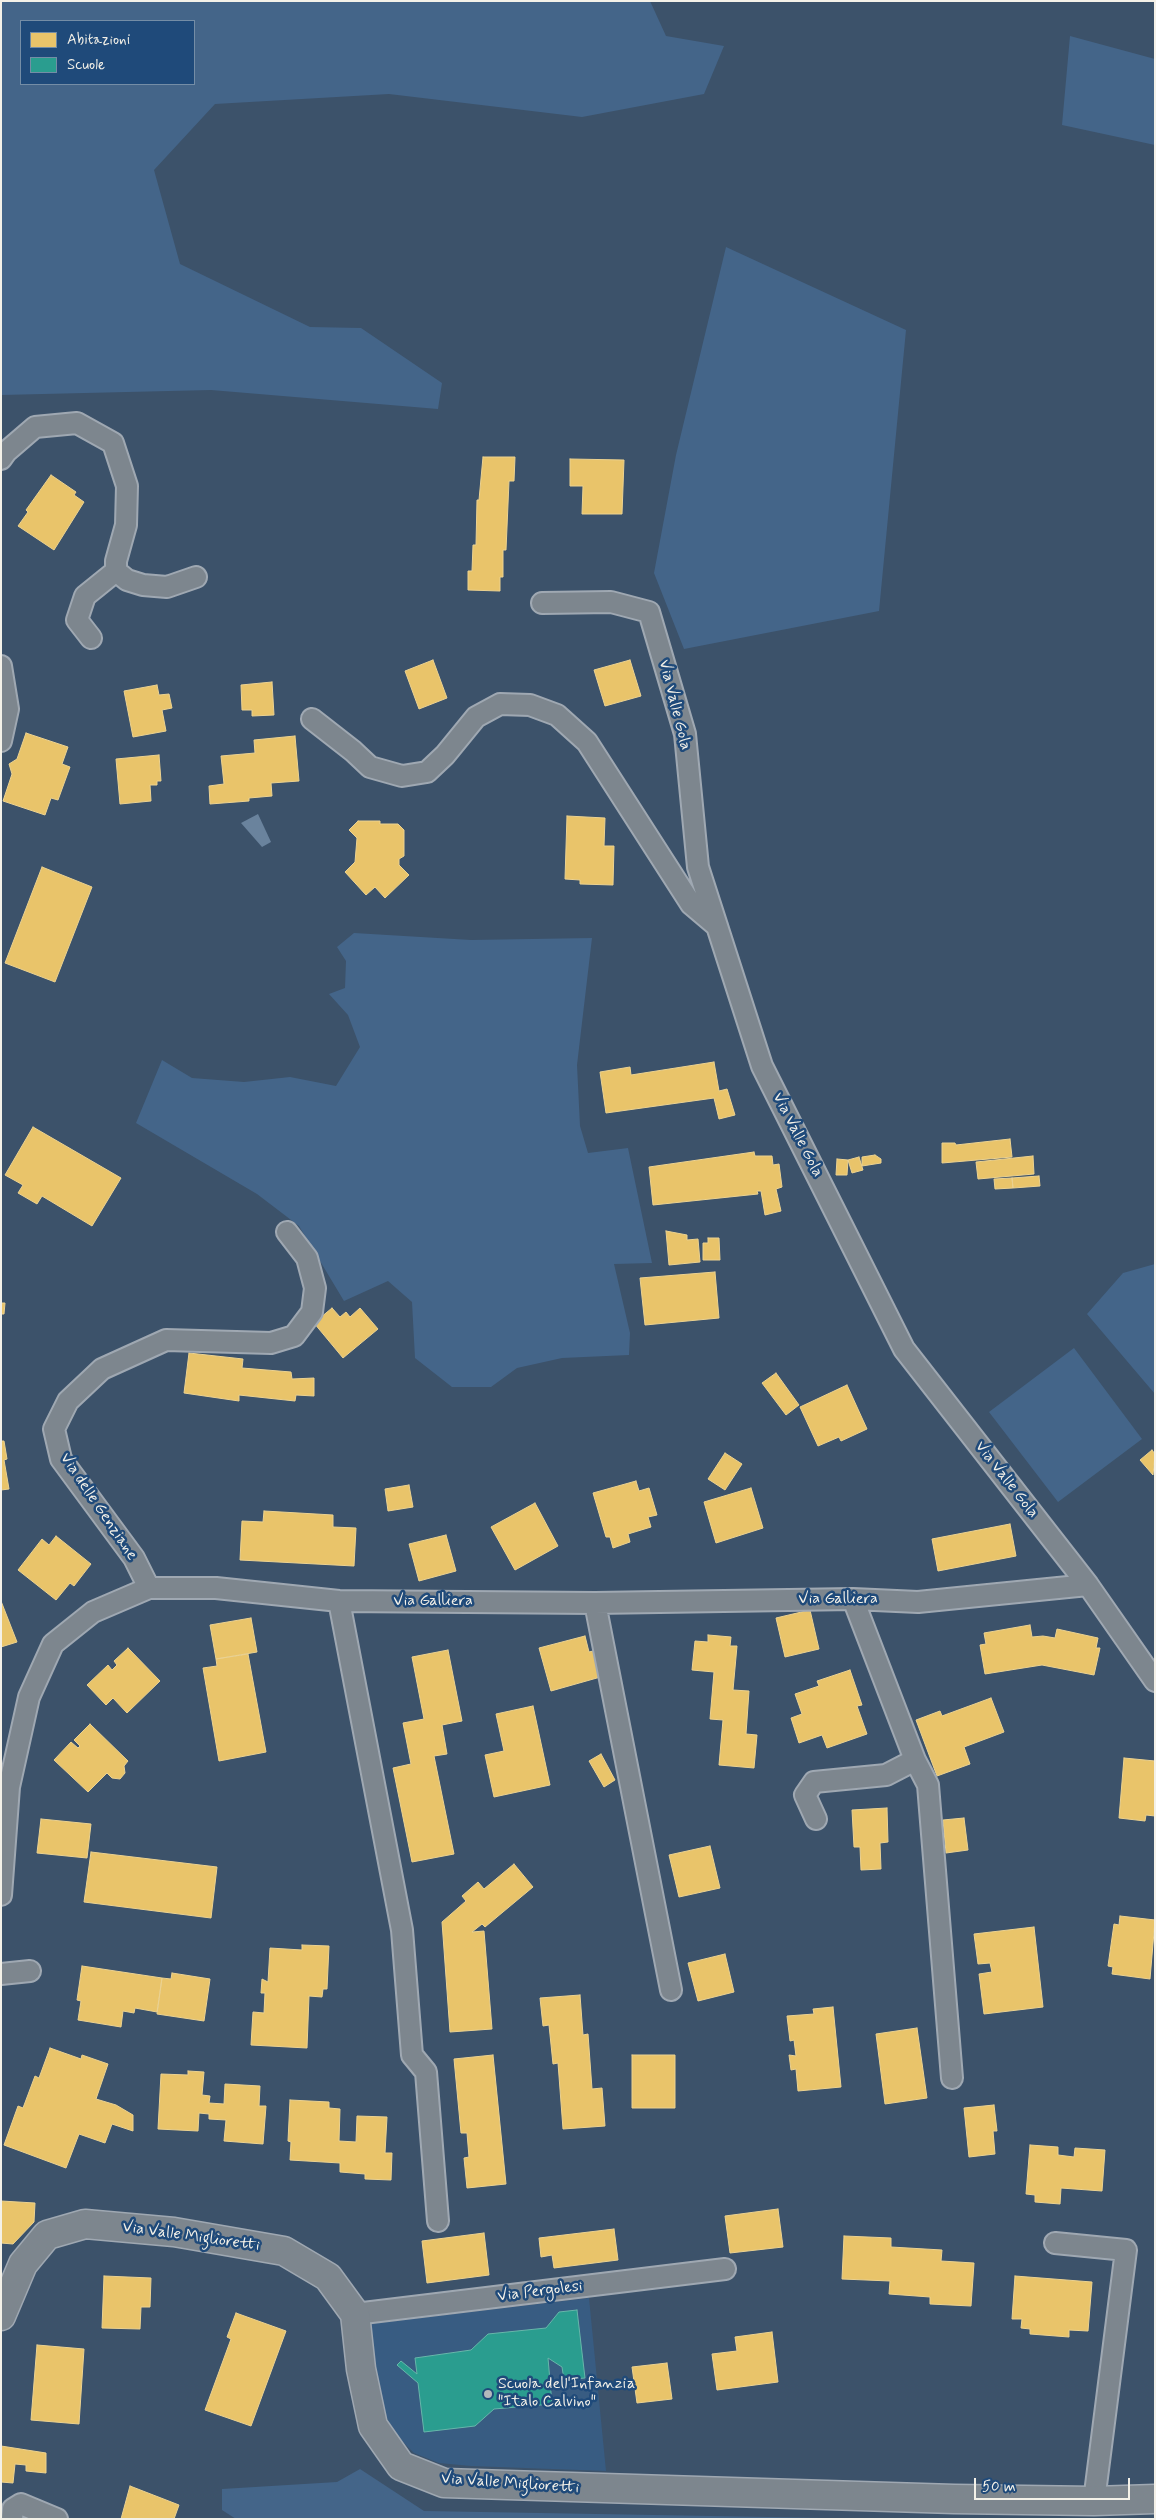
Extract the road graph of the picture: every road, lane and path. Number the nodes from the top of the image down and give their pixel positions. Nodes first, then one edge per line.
1 (1, 460) edge
2 (116, 571) junction
3 (196, 577) dead end
4 (542, 603) dead end
5 (91, 638) dead end
6 (1, 666) edge
7 (312, 719) dead end
8 (1, 741) edge
9 (717, 926) junction
10 (287, 1232) dead end
11 (1088, 1585) junction
12 (149, 1588) junction
13 (853, 1600) junction
14 (339, 1601) junction
15 (595, 1603) junction
16 (1155, 1681) edge
17 (915, 1760) junction
18 (7, 1774) edge
19 (816, 1819) dead end
20 (1, 1895) edge
21 (30, 1971) dead end
22 (1, 1974) edge
23 (671, 1990) dead end
24 (952, 2078) dead end
25 (438, 2221) dead end
26 (1055, 2243) dead end
27 (725, 2269) dead end
28 (355, 2314) junction
29 (1, 2316) edge
30 (1155, 2499) edge
31 (1094, 2501) junction
32 (12, 2519) edge
33 (57, 2519) edge

1 - 2 street
2 - 3 street
2 - 5 street
4 - 9 street, Via Valle Gola
6 - 8 street
7 - 9 street
9 - 11 street, Via Valle Gola
10 - 12 street, Via delle Genziane
11 - 13 street, Via Galliera
11 - 16 street, Via Valle Gola
12 - 14 street, Via Galliera
12 - 18 street, Via Galliera
13 - 15 street, Via Galliera
13 - 17 street
14 - 15 street, Via Galliera
14 - 25 street
15 - 23 street
17 - 19 street
17 - 24 street
18 - 20 street, Via Galliera
21 - 22 street
26 - 31 street
27 - 28 street, Via Pergolesi
28 - 29 street, Via Valle Miglioretti
28 - 31 street, Via Valle Miglioretti
30 - 31 street, Via Valle Miglioretti
32 - 33 street

